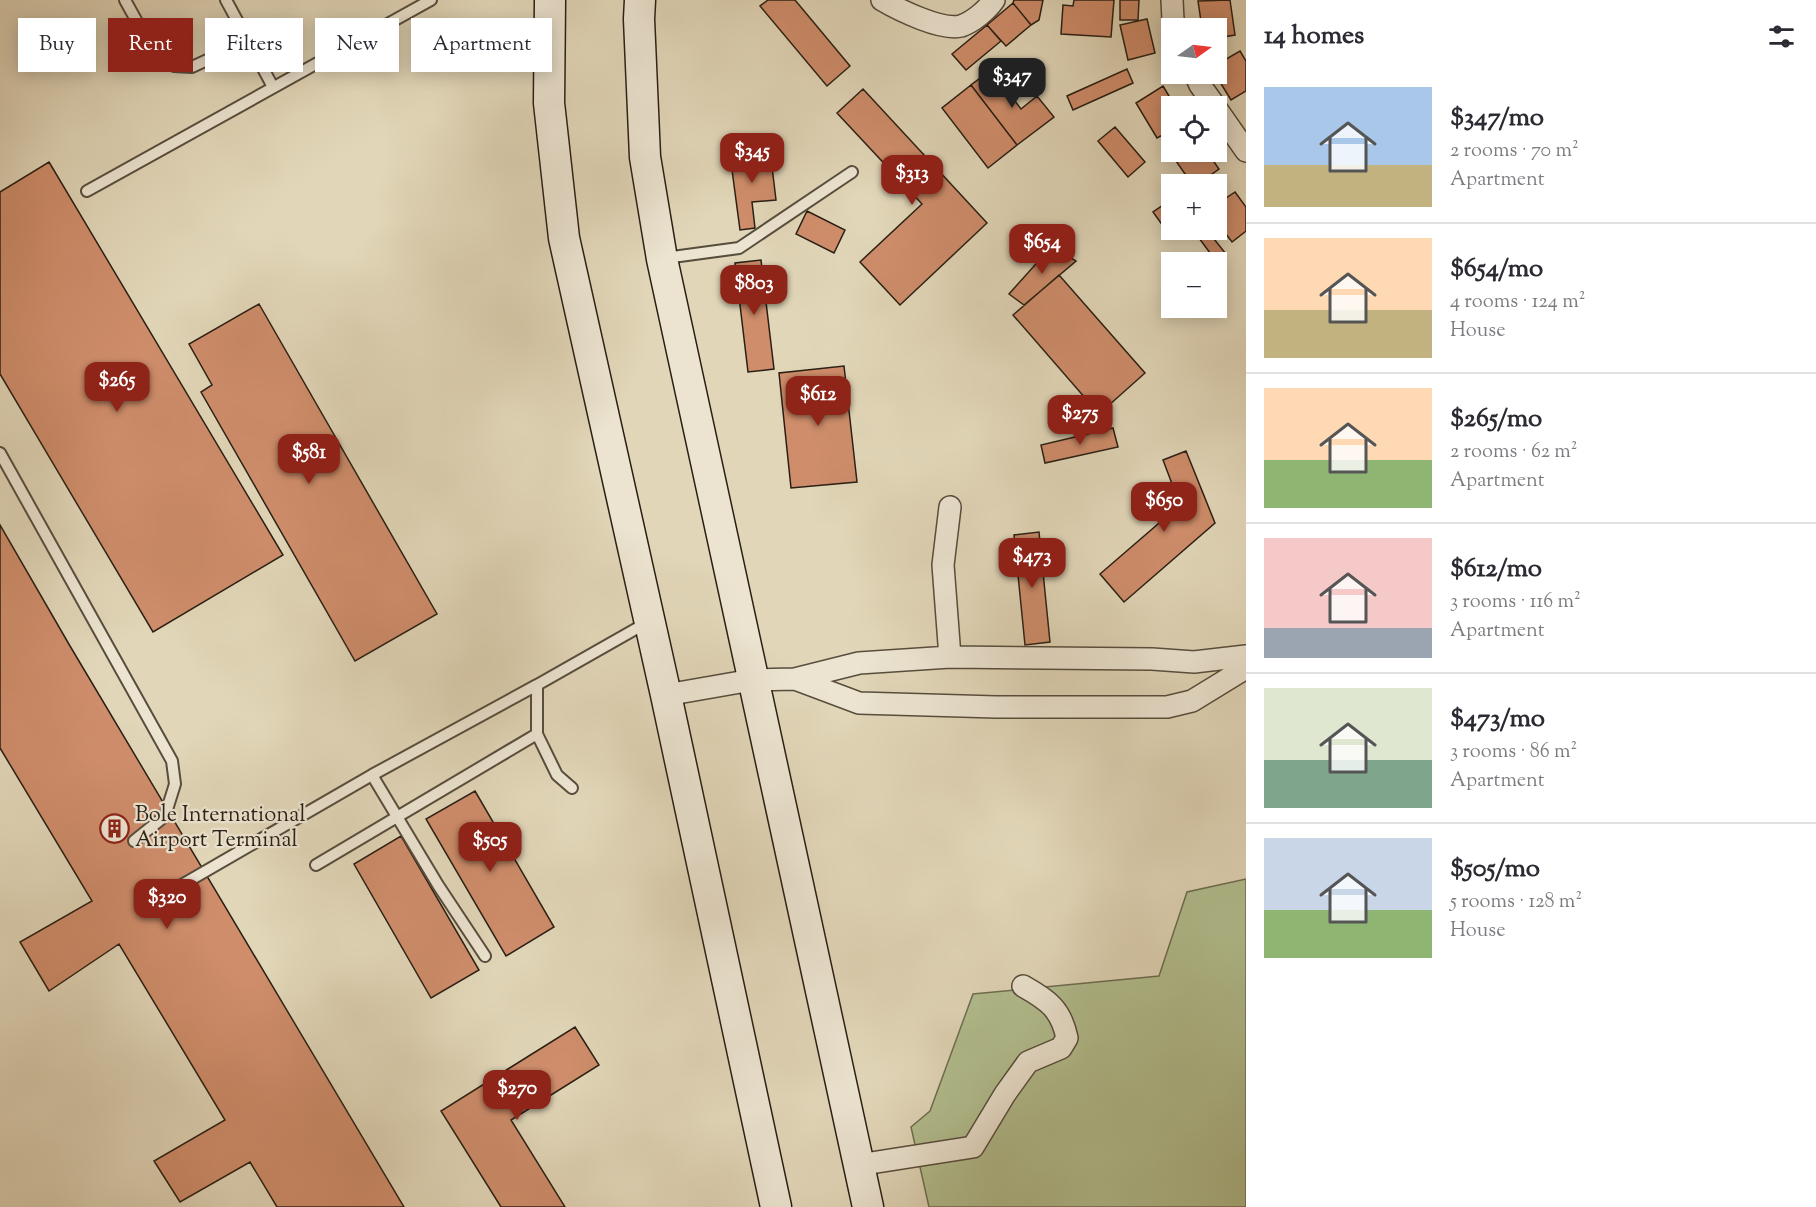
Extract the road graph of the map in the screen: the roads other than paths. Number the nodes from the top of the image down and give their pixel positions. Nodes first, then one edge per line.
1 (124, 0) edge
2 (226, 0) edge
3 (431, 0) edge
4 (550, 0) edge
5 (640, 0) edge
6 (882, 0) edge
7 (994, 0) edge
8 (1172, 0) edge
9 (236, 18) edge
10 (1173, 18) edge
11 (205, 61) edge
12 (265, 72) edge
13 (273, 87) junction
14 (1227, 123) edge
15 (1246, 151) edge
16 (852, 172) dead end
17 (87, 191) dead end
18 (662, 259) junction
19 (0, 453) edge
20 (950, 507) dead end
21 (648, 622) junction
22 (1246, 656) edge
23 (950, 657) junction
24 (1246, 668) edge
25 (795, 679) junction
26 (752, 680) junction
27 (537, 685) junction
28 (666, 695) junction
29 (537, 734) junction
30 (372, 775) junction
31 (572, 788) dead end
32 (397, 816) junction
33 (134, 841) dead end
34 (316, 865) dead end
35 (173, 890) dead end
36 (484, 956) dead end
37 (1023, 986) dead end
38 (858, 1165) junction
39 (776, 1207) edge
40 (867, 1207) edge

1 - 11 lane
2 - 9 lane
3 - 13 lane
4 - 21 main road
5 - 18 main road
6 - 7 street
8 - 10 street
12 - 13 lane
13 - 17 lane
14 - 15 street
16 - 18 lane
18 - 26 main road
19 - 33 lane
20 - 23 street
21 - 27 lane
21 - 28 main road
22 - 23 street
23 - 25 street
24 - 25 street
25 - 26 street
26 - 28 street
26 - 38 main road
27 - 29 lane
27 - 30 lane
28 - 39 main road
29 - 31 lane
29 - 32 lane
30 - 32 lane
30 - 35 lane
32 - 34 lane
32 - 36 lane
37 - 38 street
38 - 40 main road

